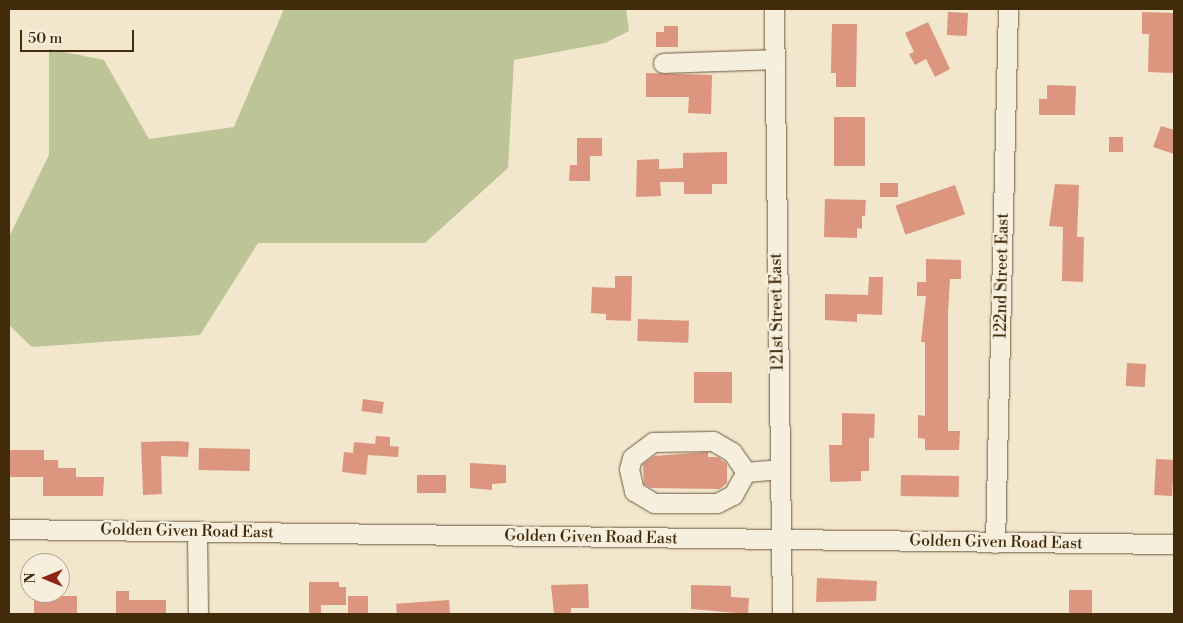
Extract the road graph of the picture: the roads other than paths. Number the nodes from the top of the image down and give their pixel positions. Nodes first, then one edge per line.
1 (774, 9) edge
2 (1008, 9) edge
3 (775, 59) junction
4 (662, 63) dead end
5 (780, 469) junction
6 (746, 472) junction
7 (9, 529) edge
8 (197, 532) junction
9 (781, 539) junction
10 (995, 543) junction
11 (1174, 544) edge
12 (198, 614) edge
13 (782, 614) edge

1 - 3 street, 121st Street East
2 - 10 street, 122nd Street East
3 - 4 street
3 - 5 street, 121st Street East
5 - 6 street
5 - 9 street, 121st Street East
6 - 6 street
7 - 8 street, Golden Given Road East
8 - 9 street, Golden Given Road East
8 - 12 street
9 - 10 street, Golden Given Road East
9 - 13 street, 121st Street East
10 - 11 street, Golden Given Road East

